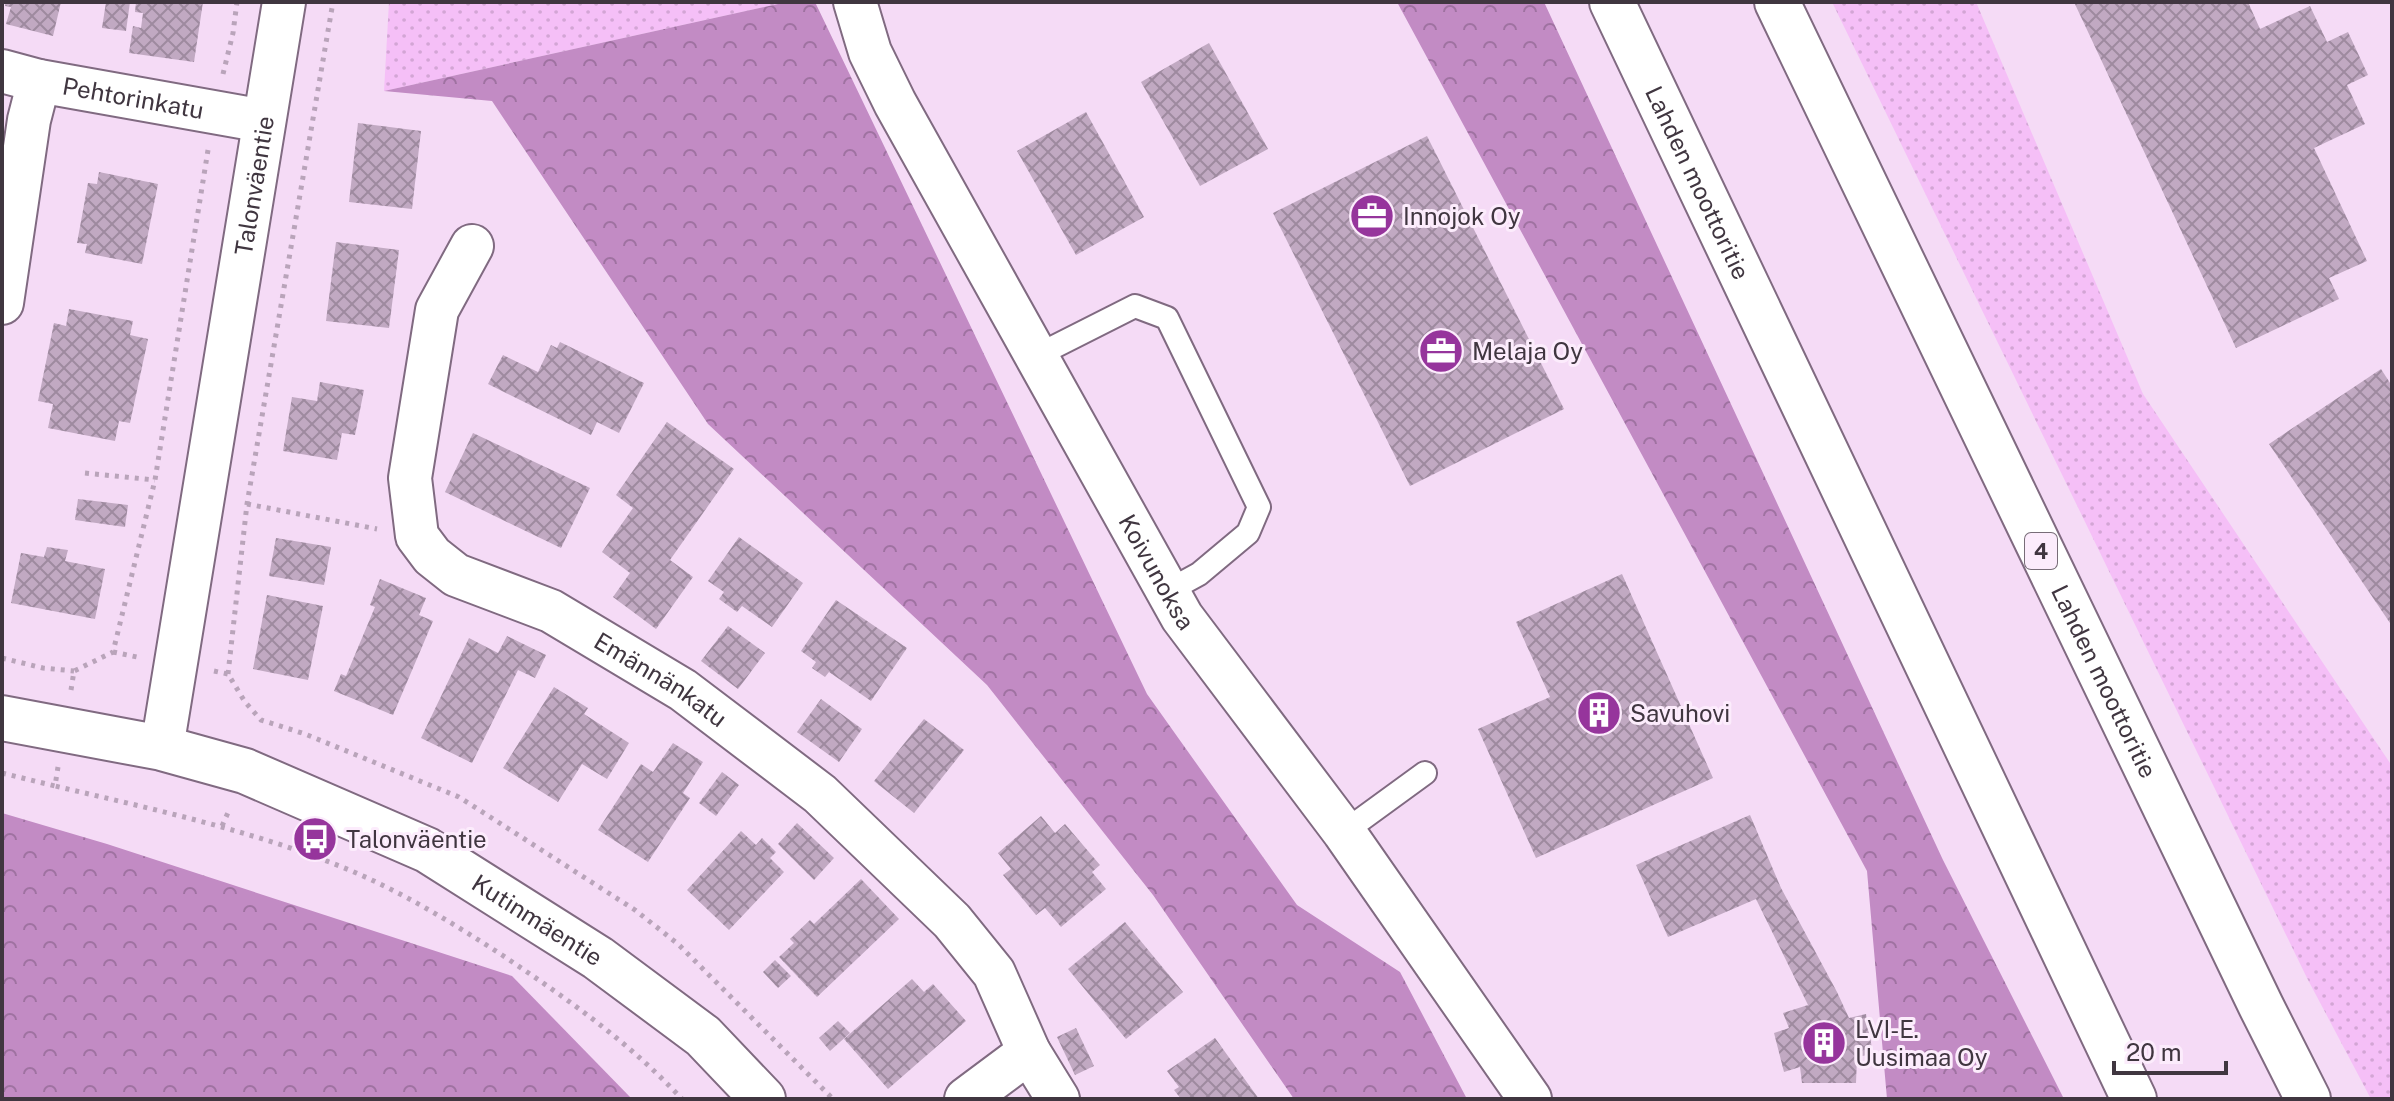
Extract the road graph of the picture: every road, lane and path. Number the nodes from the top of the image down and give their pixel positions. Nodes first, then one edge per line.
1 (237, 2) edge
2 (284, 2) edge
3 (333, 2) edge
4 (855, 2) edge
5 (1612, 2) edge
6 (1777, 2) edge
7 (20, 76) edge
8 (214, 114) junction
9 (264, 121) junction
10 (472, 246) dead end
11 (2, 303) edge
12 (1036, 356) junction
13 (85, 473) dead end
14 (155, 480) junction
15 (247, 504) junction
16 (417, 536) junction
17 (1168, 591) junction
18 (2, 658) edge
19 (74, 671) junction
20 (228, 674) dead end
21 (2, 718) edge
22 (64, 730) junction
23 (162, 748) junction
24 (2, 773) edge
25 (1425, 773) dead end
26 (55, 786) junction
27 (1344, 832) junction
28 (1029, 1052) junction
29 (682, 1099) edge
30 (763, 1099) edge
31 (966, 1099) edge
32 (1058, 1099) edge
33 (1530, 1099) edge
34 (2134, 1099) edge
35 (2308, 1099) edge

1 - 8 path
2 - 9 street, Talonväentie
3 - 15 path
4 - 12 street, Koivunoksa
5 - 34 main road, Lahden moottoritie
6 - 35 main road, Lahden moottoritie / 4
7 - 8 street, Pehtorinkatu
7 - 11 street
8 - 9 street, Pehtorinkatu
8 - 14 path
9 - 23 street, Talonväentie
10 - 16 street
12 - 17 street, Koivunoksa
12 - 17 lane
13 - 14 path
14 - 19 path
15 - 16 path
15 - 20 path
16 - 28 street, Emännänkatu
17 - 27 street, Koivunoksa
18 - 19 path
19 - 22 path
21 - 22 main road, Kutinmäentie
22 - 23 main road, Kutinmäentie
22 - 26 path
23 - 30 main road, Kutinmäentie
24 - 26 path
25 - 27 lane
26 - 29 path
27 - 33 street, Koivunoksa
28 - 31 street
28 - 32 street, Emännänkatu

